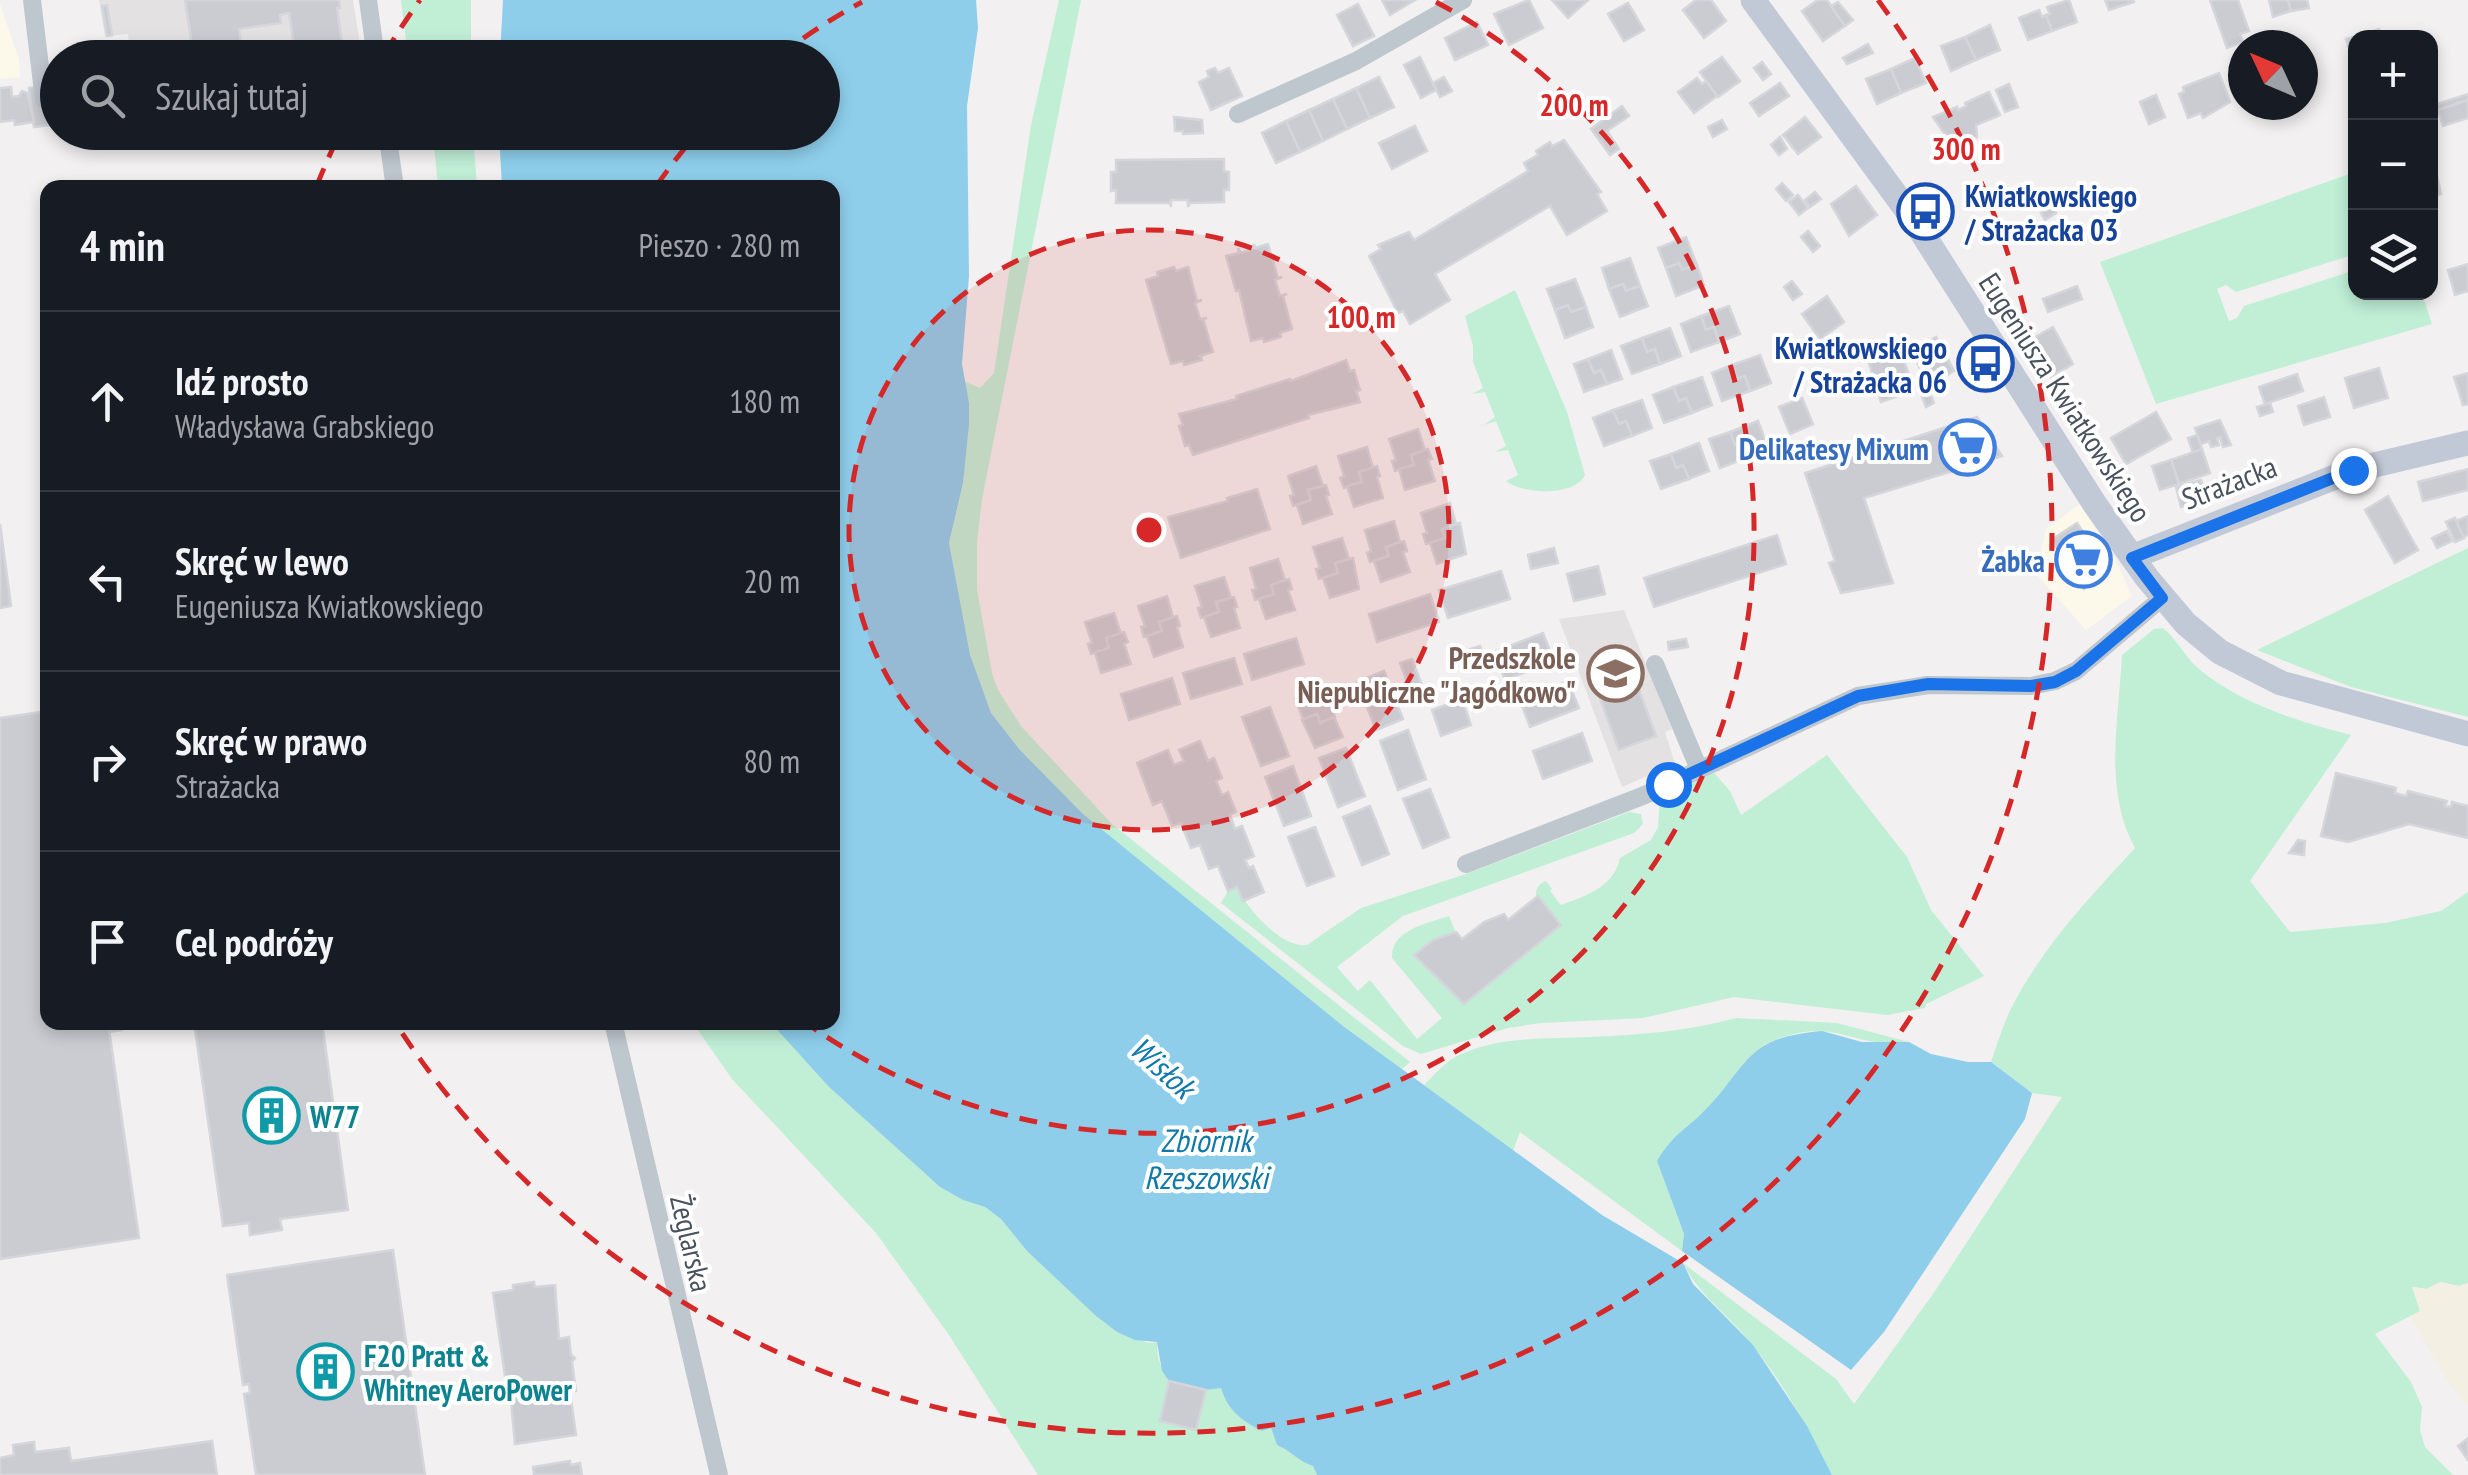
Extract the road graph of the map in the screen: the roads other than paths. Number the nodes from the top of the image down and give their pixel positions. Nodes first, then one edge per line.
1 (32, 0) edge
2 (368, 0) edge
3 (1463, 0) edge
4 (1753, 0) edge
5 (374, 40) edge
6 (40, 67) edge
7 (1238, 114) dead end
8 (390, 150) edge
9 (394, 180) edge
10 (2468, 443) edge
11 (2132, 558) junction
12 (2162, 598) junction
13 (1655, 664) dead end
14 (2468, 734) edge
15 (1699, 768) junction
16 (1466, 864) dead end
17 (615, 1030) edge
18 (718, 1475) edge

1 - 6 street
2 - 5 street
3 - 7 street
4 - 11 street, Eugeniusza Kwiatkowskiego
8 - 9 street
10 - 11 street, Strażacka
11 - 12 street, Eugeniusza Kwiatkowskiego
12 - 14 street, Eugeniusza Kwiatkowskiego
12 - 15 street
13 - 15 street
15 - 16 street
17 - 18 street, Żeglarska

